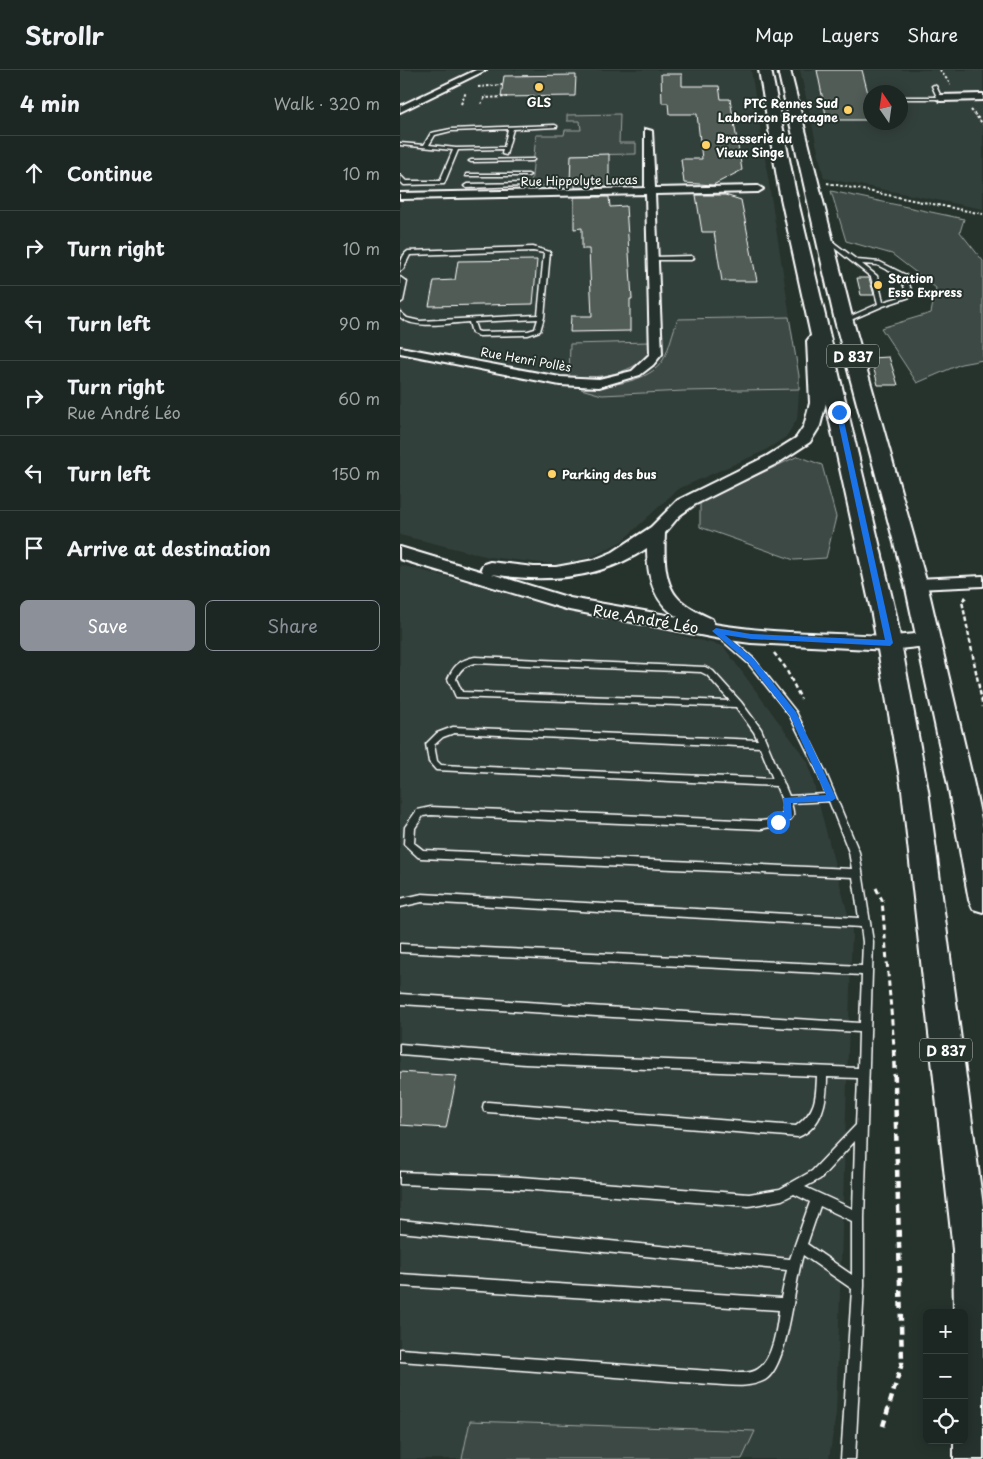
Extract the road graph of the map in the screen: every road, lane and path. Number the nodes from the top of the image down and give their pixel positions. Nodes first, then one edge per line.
1 (482, 70) edge
2 (765, 70) edge
3 (784, 70) edge
4 (502, 85) dead end
5 (934, 86) dead end
6 (486, 96) dead end
7 (507, 97) dead end
8 (983, 97) edge
9 (483, 98) junction
10 (908, 98) edge
11 (940, 98) junction
12 (461, 104) dead end
13 (481, 104) dead end
14 (400, 109) edge
15 (555, 126) dead end
16 (511, 128) junction
17 (648, 131) dead end
18 (400, 144) edge
19 (425, 147) junction
20 (456, 148) junction
21 (505, 148) junction
22 (503, 160) junction
23 (532, 160) dead end
24 (470, 161) dead end
25 (528, 174) dead end
26 (468, 175) dead end
27 (500, 175) junction
28 (400, 177) edge
29 (811, 180) junction
30 (526, 184) dead end
31 (498, 185) junction
32 (467, 186) dead end
33 (758, 189) dead end
34 (650, 191) junction
35 (400, 196) edge
36 (983, 214) edge
37 (823, 236) junction
38 (400, 253) edge
39 (408, 253) junction
40 (692, 258) dead end
41 (652, 259) junction
42 (856, 262) junction
43 (400, 268) edge
44 (400, 279) edge
45 (400, 301) edge
46 (881, 305) junction
47 (400, 314) edge
48 (541, 317) junction
49 (471, 320) junction
50 (844, 321) junction
51 (821, 332) junction
52 (400, 350) edge
53 (656, 531) junction
54 (400, 554) edge
55 (420, 559) junction
56 (983, 582) edge
57 (916, 584) junction
58 (972, 593) dead end
59 (716, 631) junction
60 (930, 640) junction
61 (890, 643) junction
62 (738, 704) junction
63 (983, 707) edge
64 (763, 744) junction
65 (778, 783) junction
66 (832, 798) junction
67 (786, 800) junction
68 (857, 873) junction
69 (983, 900) edge
70 (400, 903) edge
71 (865, 924) junction
72 (400, 948) edge
73 (867, 971) junction
74 (400, 998) edge
75 (865, 1028) junction
76 (400, 1050) edge
77 (822, 1071) junction
78 (864, 1073) junction
79 (488, 1106) dead end
80 (862, 1126) junction
81 (400, 1178) edge
82 (794, 1188) junction
83 (817, 1199) junction
84 (858, 1218) junction
85 (400, 1226) edge
86 (800, 1246) junction
87 (794, 1264) junction
88 (400, 1280) edge
89 (858, 1286) junction
90 (785, 1304) junction
91 (400, 1356) edge
92 (848, 1459) edge
93 (974, 1459) edge

1 - 14 street
2 - 51 main road, D 837
3 - 29 main road, D 837
4 - 12 path
5 - 11 lane
6 - 9 path
7 - 9 path
8 - 11 street
9 - 13 path
10 - 11 lane
15 - 16 lane
16 - 19 lane
16 - 21 lane
17 - 34 street, Rue Henri Pollès
18 - 19 lane
19 - 20 lane
20 - 21 lane
20 - 28 lane
21 - 22 lane
22 - 23 lane
22 - 24 lane
22 - 27 lane
25 - 27 lane
26 - 27 lane
27 - 31 lane
29 - 36 path
29 - 37 main road, D 837
30 - 31 lane
31 - 32 lane
33 - 34 street, Rue Hippolyte Lucas
34 - 35 street, Rue Hippolyte Lucas
34 - 41 street, Rue Henri Pollès
37 - 42 lane
37 - 50 main road, D 837
38 - 39 lane
39 - 43 lane
39 - 48 lane
40 - 41 lane
41 - 52 street, Rue Henri Pollès
42 - 46 lane
42 - 46 lane
44 - 45 lane
46 - 50 lane
47 - 49 lane
48 - 49 lane
48 - 49 lane
50 - 57 main road, D 837
51 - 53 street
51 - 61 main road, D 837
53 - 55 street
53 - 59 street
54 - 55 street, Rue André Léo
55 - 59 street, Rue André Léo
56 - 57 street
57 - 60 main road, D 837
58 - 63 path
59 - 61 street, Rue André Léo
59 - 66 lane
60 - 61 street, Rue André Léo
60 - 69 main road, D 837
61 - 93 main road, D 837
62 - 62 lane
62 - 64 lane
64 - 65 lane
64 - 65 lane
65 - 67 lane
66 - 67 lane
66 - 68 lane
67 - 68 lane
68 - 71 lane
70 - 71 lane
71 - 73 lane
72 - 73 lane
73 - 75 lane
74 - 75 lane
75 - 78 lane
76 - 77 lane
77 - 78 lane
77 - 79 lane
78 - 80 lane
80 - 82 lane
80 - 84 lane
81 - 82 lane
82 - 83 lane
83 - 84 lane
83 - 86 lane
84 - 89 lane
85 - 87 lane
86 - 87 lane
86 - 89 lane
87 - 90 lane
88 - 90 lane
89 - 92 lane
90 - 91 lane

